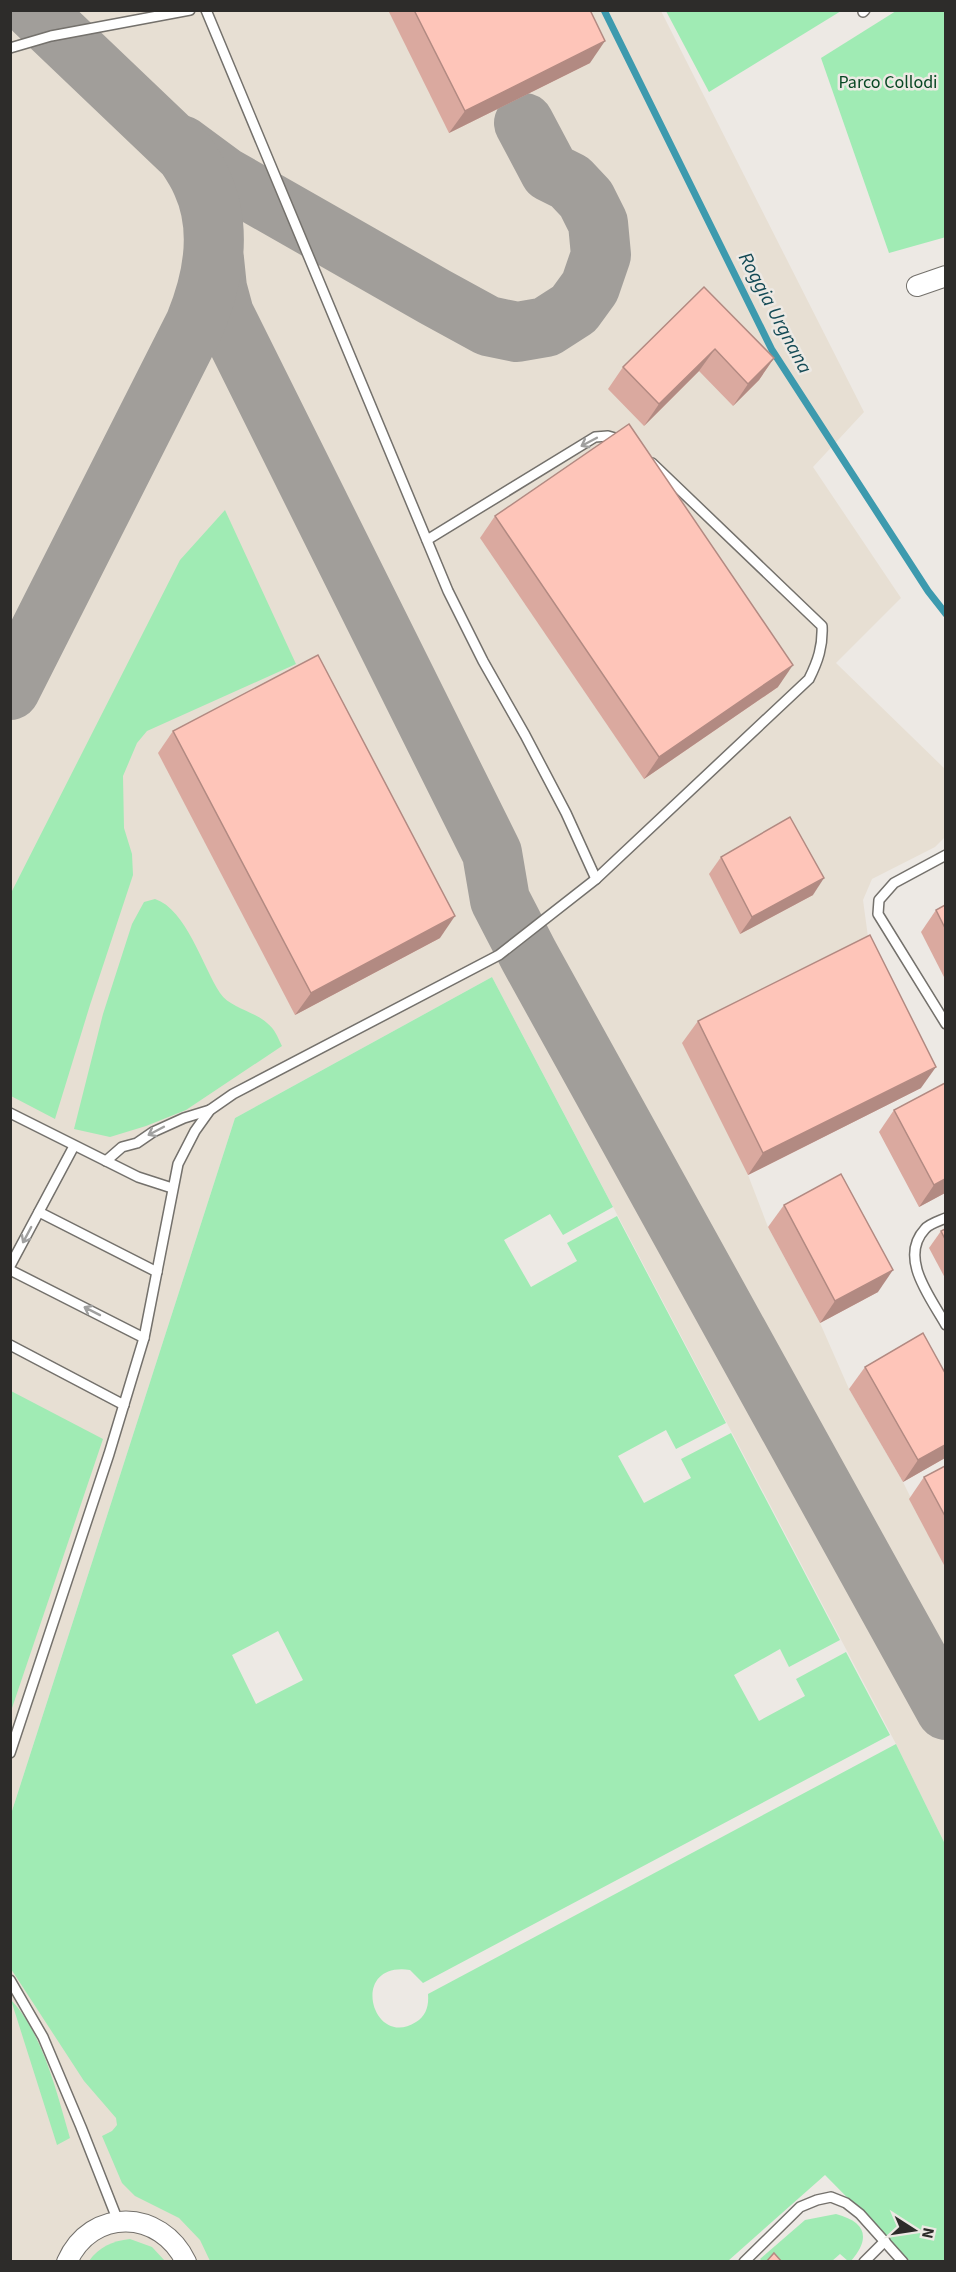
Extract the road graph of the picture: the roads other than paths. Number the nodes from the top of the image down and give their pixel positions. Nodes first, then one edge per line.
1 (190, 10) edge
2 (206, 10) edge
3 (10, 48) edge
4 (945, 276) edge
5 (917, 286) dead end
6 (427, 540) junction
7 (945, 855) edge
8 (596, 879) junction
9 (945, 1024) edge
10 (210, 1110) junction
11 (10, 1113) edge
12 (74, 1146) junction
13 (106, 1161) junction
14 (172, 1188) junction
15 (39, 1212) junction
16 (945, 1218) edge
17 (10, 1268) edge
18 (157, 1272) junction
19 (945, 1325) edge
20 (144, 1338) junction
21 (10, 1345) edge
22 (124, 1405) junction
23 (10, 1753) edge
24 (10, 1980) edge
25 (118, 2221) junction
26 (885, 2241) junction
27 (67, 2262) edge
28 (186, 2262) edge
29 (744, 2262) edge
30 (864, 2262) edge
31 (903, 2262) edge

1 - 3 lane
2 - 6 lane
4 - 5 street
6 - 8 lane
8 -> 6 lane
7 - 9 lane
8 - 10 lane
10 -> 13 lane
10 - 14 lane
11 - 12 lane
12 - 13 lane
12 - 15 lane
13 - 14 lane
14 - 18 lane
15 -> 17 lane
15 - 18 lane
16 - 19 lane
20 -> 17 lane
18 - 20 lane
20 - 22 lane
21 - 22 lane
22 - 23 lane
24 - 25 lane
25 - 27 street
25 - 28 street
26 - 29 lane
26 - 30 lane
26 - 31 lane

